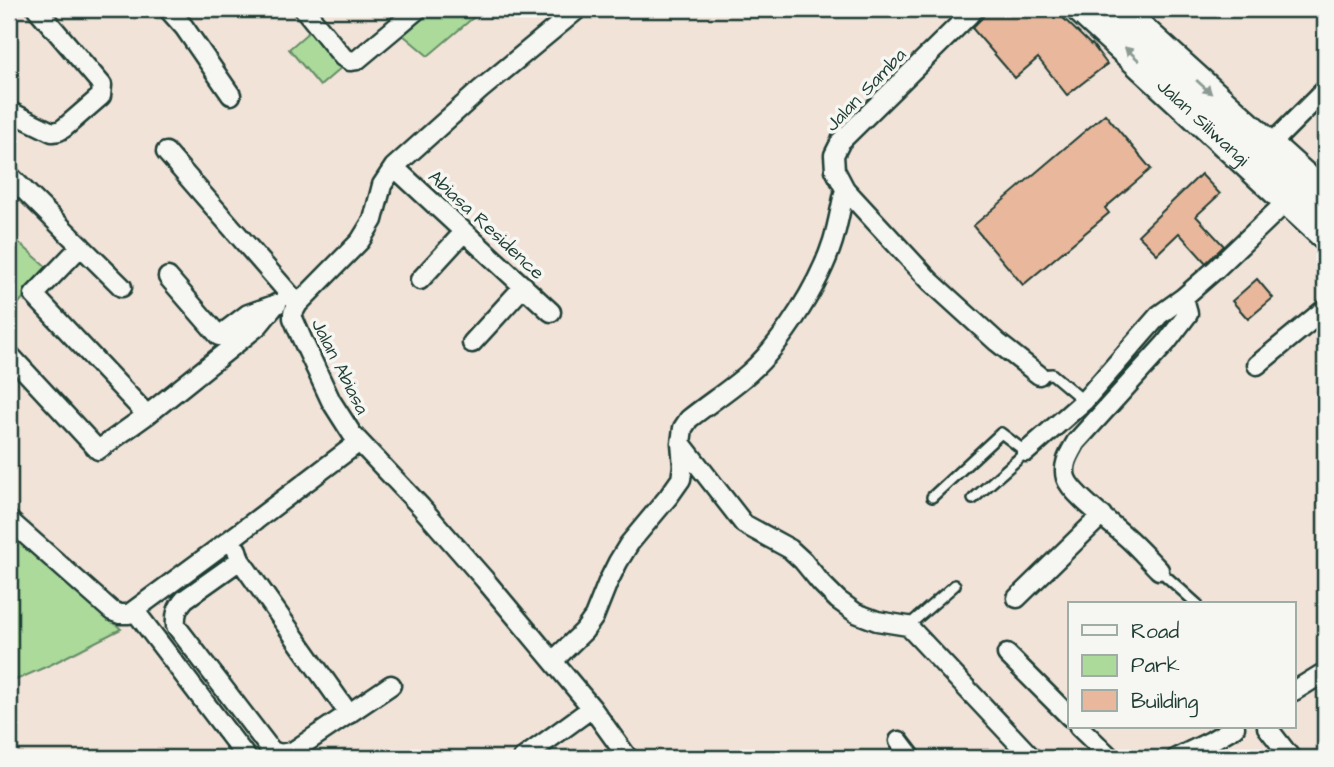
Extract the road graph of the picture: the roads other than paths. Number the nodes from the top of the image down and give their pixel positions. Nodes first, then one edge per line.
1 (37, 9) edge
2 (168, 9) edge
3 (304, 9) edge
4 (418, 9) edge
5 (578, 9) edge
6 (975, 9) edge
7 (1082, 9) edge
8 (1117, 9) edge
9 (1325, 90) edge
10 (231, 95) dead end
11 (9, 111) edge
12 (1269, 145) junction
13 (166, 152) dead end
14 (394, 167) junction
15 (9, 175) edge
16 (845, 188) junction
17 (1325, 197) edge
18 (1288, 200) junction
19 (464, 232) junction
20 (1325, 234) edge
21 (81, 246) junction
22 (168, 277) dead end
23 (420, 280) dead end
24 (524, 286) junction
25 (122, 287) dead end
26 (1184, 297) junction
27 (276, 304) junction
28 (298, 304) junction
29 (1325, 309) edge
30 (551, 312) dead end
31 (472, 343) dead end
32 (9, 354) edge
33 (1257, 365) dead end
34 (1039, 376) joint
35 (1084, 401) junction
36 (147, 415) junction
37 (359, 442) junction
38 (681, 443) junction
39 (1026, 452) junction
40 (932, 497) dead end
41 (973, 499) dead end
42 (1102, 515) junction
43 (9, 520) edge
44 (239, 533) junction
45 (240, 560) junction
46 (1159, 570) joint
47 (955, 585) dead end
48 (1017, 598) dead end
49 (1195, 602) edge
50 (135, 611) junction
51 (908, 626) junction
52 (1007, 654) dead end
53 (553, 661) junction
54 (1325, 672) edge
55 (391, 685) dead end
56 (1296, 690) edge
57 (592, 708) junction
58 (349, 714) junction
59 (1068, 715) edge
60 (1080, 728) edge
61 (1233, 728) edge
62 (1268, 728) edge
63 (899, 741) dead end
64 (247, 758) edge
65 (523, 758) edge
66 (628, 758) edge
67 (912, 758) edge
68 (1032, 758) edge
69 (1111, 758) edge
70 (1176, 758) edge
71 (1292, 758) edge

1 - 11 street
2 - 10 street
3 - 4 street
5 - 14 street, Jalan Abiasa
6 - 16 street, Jalan Samba
18 -> 7 main road, Jalan Siliwangi
8 -> 12 main road, Jalan Siliwangi
9 - 12 street
12 - 17 main road, Jalan Siliwangi
13 - 28 street
14 - 19 street, Abiasa Residence
14 - 28 street, Jalan Abiasa
15 - 21 street
16 - 34 street
16 - 38 street
18 - 20 main road, Jalan Siliwangi
18 - 26 street
19 - 23 street
19 - 24 street, Abiasa Residence
21 - 25 street
21 - 36 street
22 - 27 street
24 - 30 street, Abiasa Residence
24 - 31 street
26 - 35 street
26 - 42 street
27 - 28 street
27 - 36 street
28 - 37 street, Jalan Abiasa
29 - 33 street
32 - 36 street
34 - 35 lane
35 - 39 street
37 - 44 street
37 - 53 street, Jalan Abiasa
38 - 51 street
38 - 53 street
39 - 40 lane
39 - 41 lane
42 - 46 street
42 - 48 street
43 - 50 street
44 - 45 street
44 - 50 street
45 - 58 street
45 - 58 street
46 - 49 lane
47 - 51 lane
50 - 64 street
51 - 68 street
52 - 59 street
53 - 57 street, Jalan Abiasa
54 - 56 street
55 - 58 street
57 - 65 street
57 - 66 street, Jalan Abiasa
60 - 69 street
61 - 70 street
62 - 71 street
63 - 67 street

